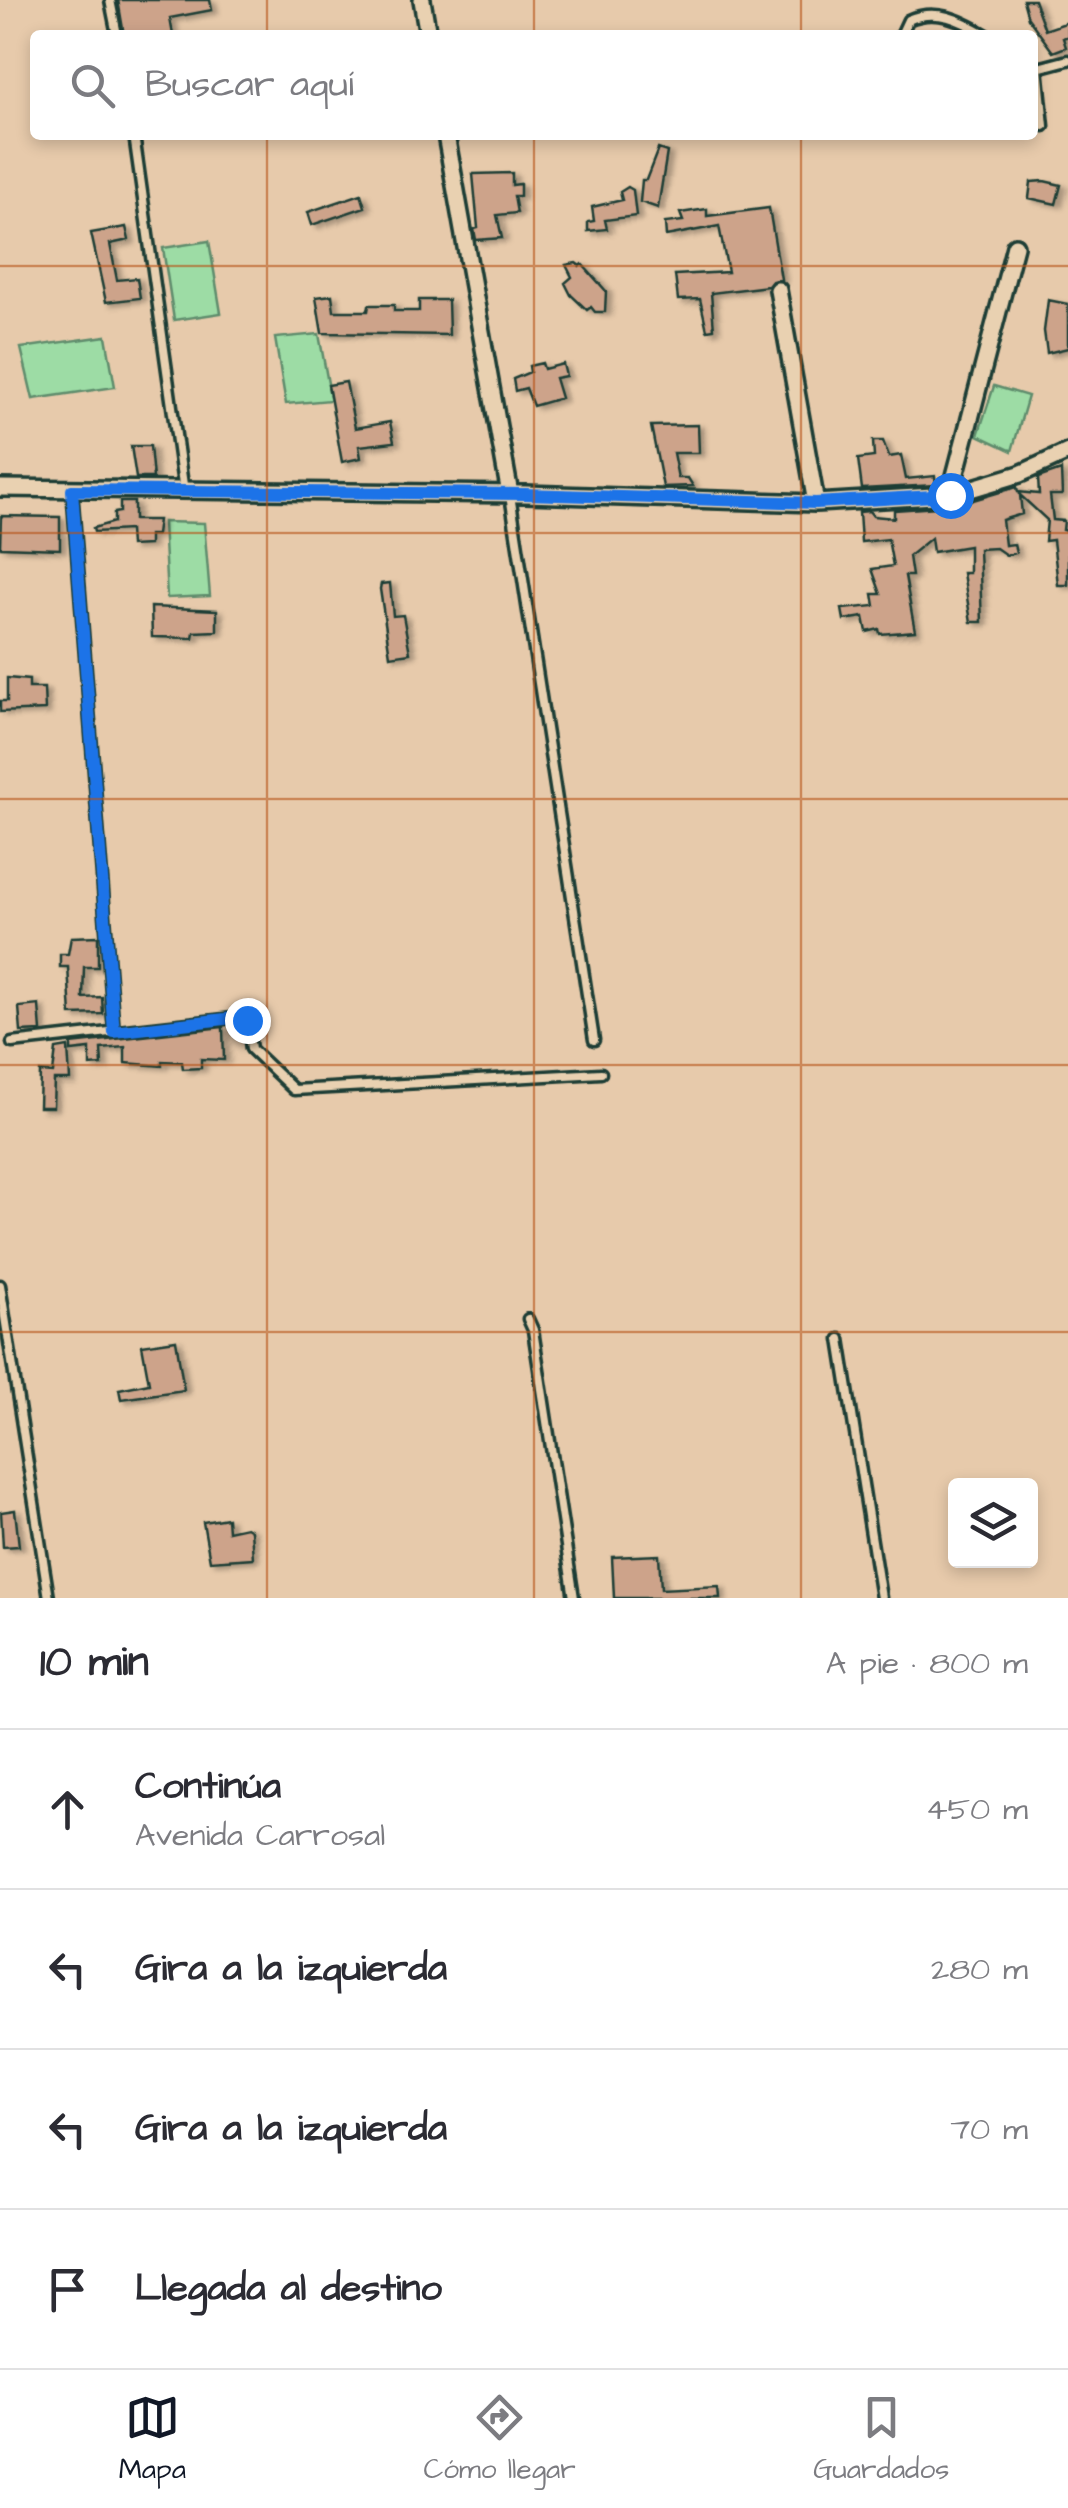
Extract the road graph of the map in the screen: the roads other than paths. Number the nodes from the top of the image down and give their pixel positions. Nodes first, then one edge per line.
1 (110, 0) edge
2 (422, 0) edge
3 (116, 30) edge
4 (427, 30) edge
5 (903, 30) edge
6 (977, 30) edge
7 (1068, 60) edge
8 (1038, 67) edge
9 (1038, 87) edge
10 (1044, 126) dead end
11 (135, 140) edge
12 (447, 140) edge
13 (1015, 246) dead end
14 (778, 290) dead end
15 (1068, 452) edge
16 (0, 488) edge
17 (72, 490) junction
18 (184, 492) junction
19 (510, 494) junction
20 (950, 495) junction
21 (816, 503) junction
22 (114, 1032) junction
23 (594, 1040) dead end
24 (12, 1044) dead end
25 (601, 1073) dead end
26 (0, 1285) edge
27 (528, 1320) dead end
28 (840, 1339) dead end
29 (49, 1598) edge
30 (574, 1598) edge
31 (881, 1598) edge

1 - 3 lane
2 - 4 street
5 - 6 lane
7 - 8 lane
9 - 10 lane
11 - 18 lane
12 - 19 street
13 - 20 street
14 - 21 street
15 - 20 street
16 - 17 street
17 - 18 street
17 - 22 lane
18 - 19 street
19 - 21 street
19 - 23 lane
20 - 21 street
22 - 24 lane
22 - 25 lane
26 - 29 lane
27 - 30 lane
28 - 31 lane

